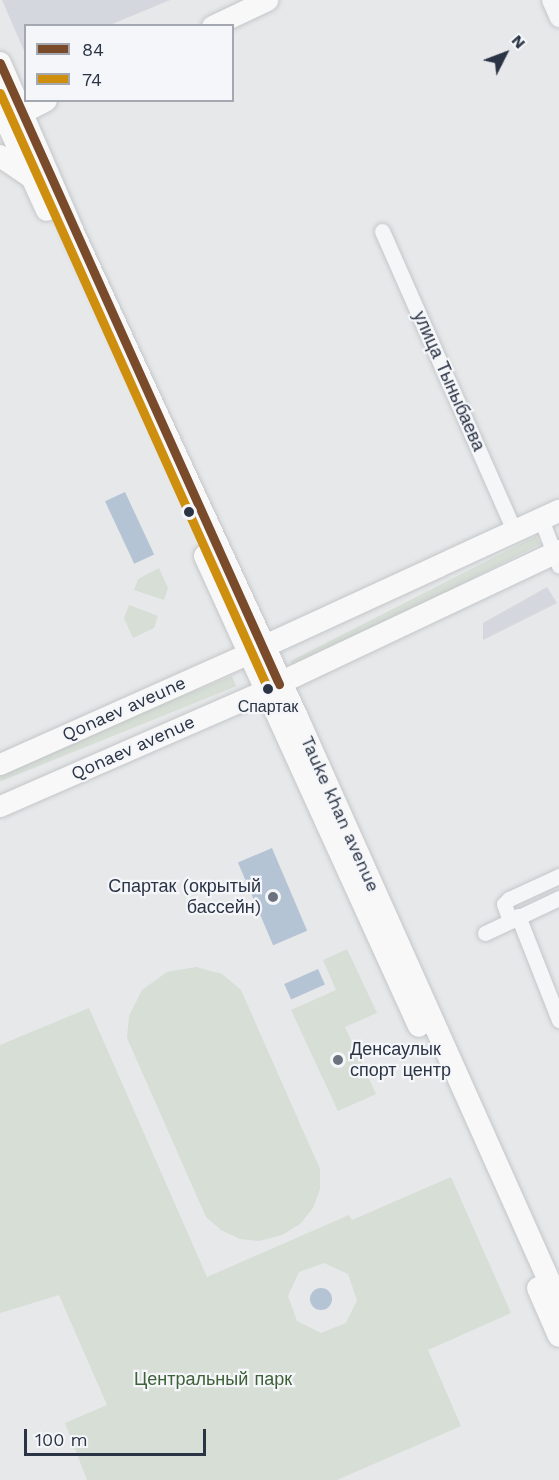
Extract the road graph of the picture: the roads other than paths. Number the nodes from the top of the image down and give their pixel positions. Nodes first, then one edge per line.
1 (267, 0) edge
2 (551, 0) edge
3 (559, 18) edge
4 (216, 24) edge
5 (0, 63) edge
6 (41, 102) edge
7 (7, 116) edge
8 (0, 156) edge
9 (32, 177) junction
10 (382, 231) dead end
11 (550, 515) edge
12 (515, 532) junction
13 (558, 556) edge
14 (256, 650) junction
15 (316, 668) junction
16 (272, 687) junction
17 (297, 717) junction
18 (0, 764) edge
19 (0, 806) edge
20 (559, 876) edge
21 (559, 898) edge
22 (514, 918) junction
23 (485, 933) dead end
24 (559, 1020) edge
25 (547, 1277) edge
26 (559, 1303) edge
27 (559, 1336) edge

1 - 4 main road
2 - 3 street
5 - 7 main road, Tauke khan avenue
6 - 7 main road
7 - 9 main road, Tauke khan avenue
7 - 14 main road, Tauke khan avenue
8 - 9 main road
9 - 14 main road, Tauke khan avenue
10 - 12 street, улица Тыныбаева
11 - 12 main road
11 - 13 street
12 - 14 main road
13 - 15 main road
14 - 16 main road, Tauke khan avenue
14 - 18 main road, Qonaev aveune
15 - 16 main road
15 - 17 main road
16 - 17 main road, Tauke khan avenue
16 - 19 main road, Qonaev avenue
16 - 25 main road, Tauke khan avenue
17 - 25 main road, Tauke khan avenue
20 - 22 street
21 - 22 street
22 - 23 street
22 - 24 street
25 - 26 main road, Tauke khan avenue
25 - 27 main road, Tauke khan avenue

